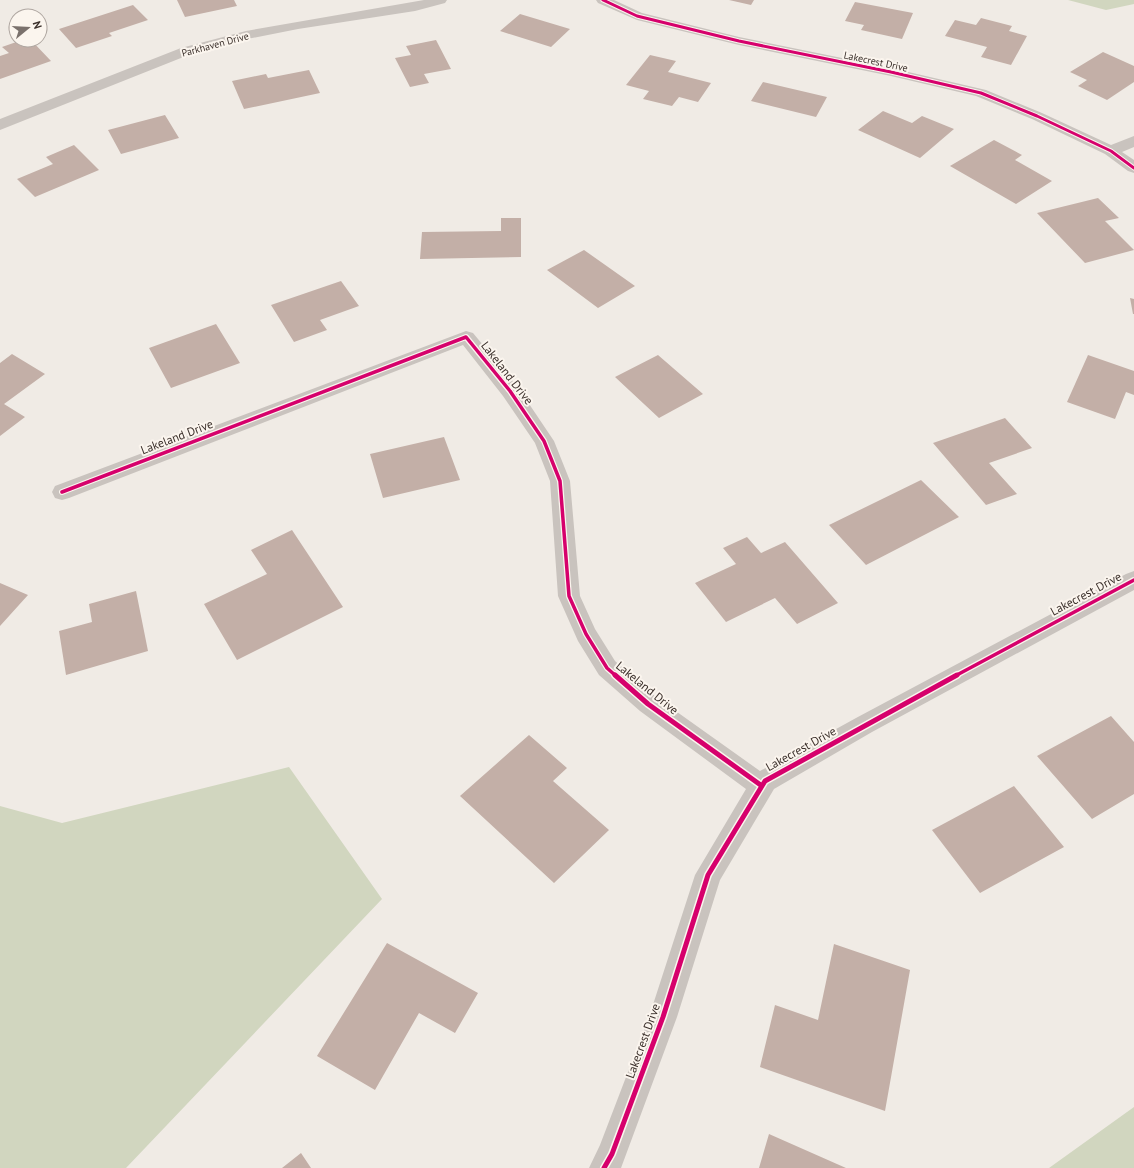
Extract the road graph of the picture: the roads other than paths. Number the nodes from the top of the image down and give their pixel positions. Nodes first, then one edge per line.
1 (440, 0) edge
2 (603, 0) edge
3 (0, 125) edge
4 (1134, 141) edge
5 (1111, 151) junction
6 (1134, 168) edge
7 (62, 492) dead end
8 (1134, 580) edge
9 (762, 786) junction
10 (604, 1168) edge

1 - 3 street, Parkhaven Drive
2 - 5 street, Lakecrest Drive
4 - 5 street
5 - 6 street, Lakecrest Drive
7 - 9 street, Lakeland Drive
8 - 9 street, Lakecrest Drive
9 - 10 street, Lakecrest Drive

